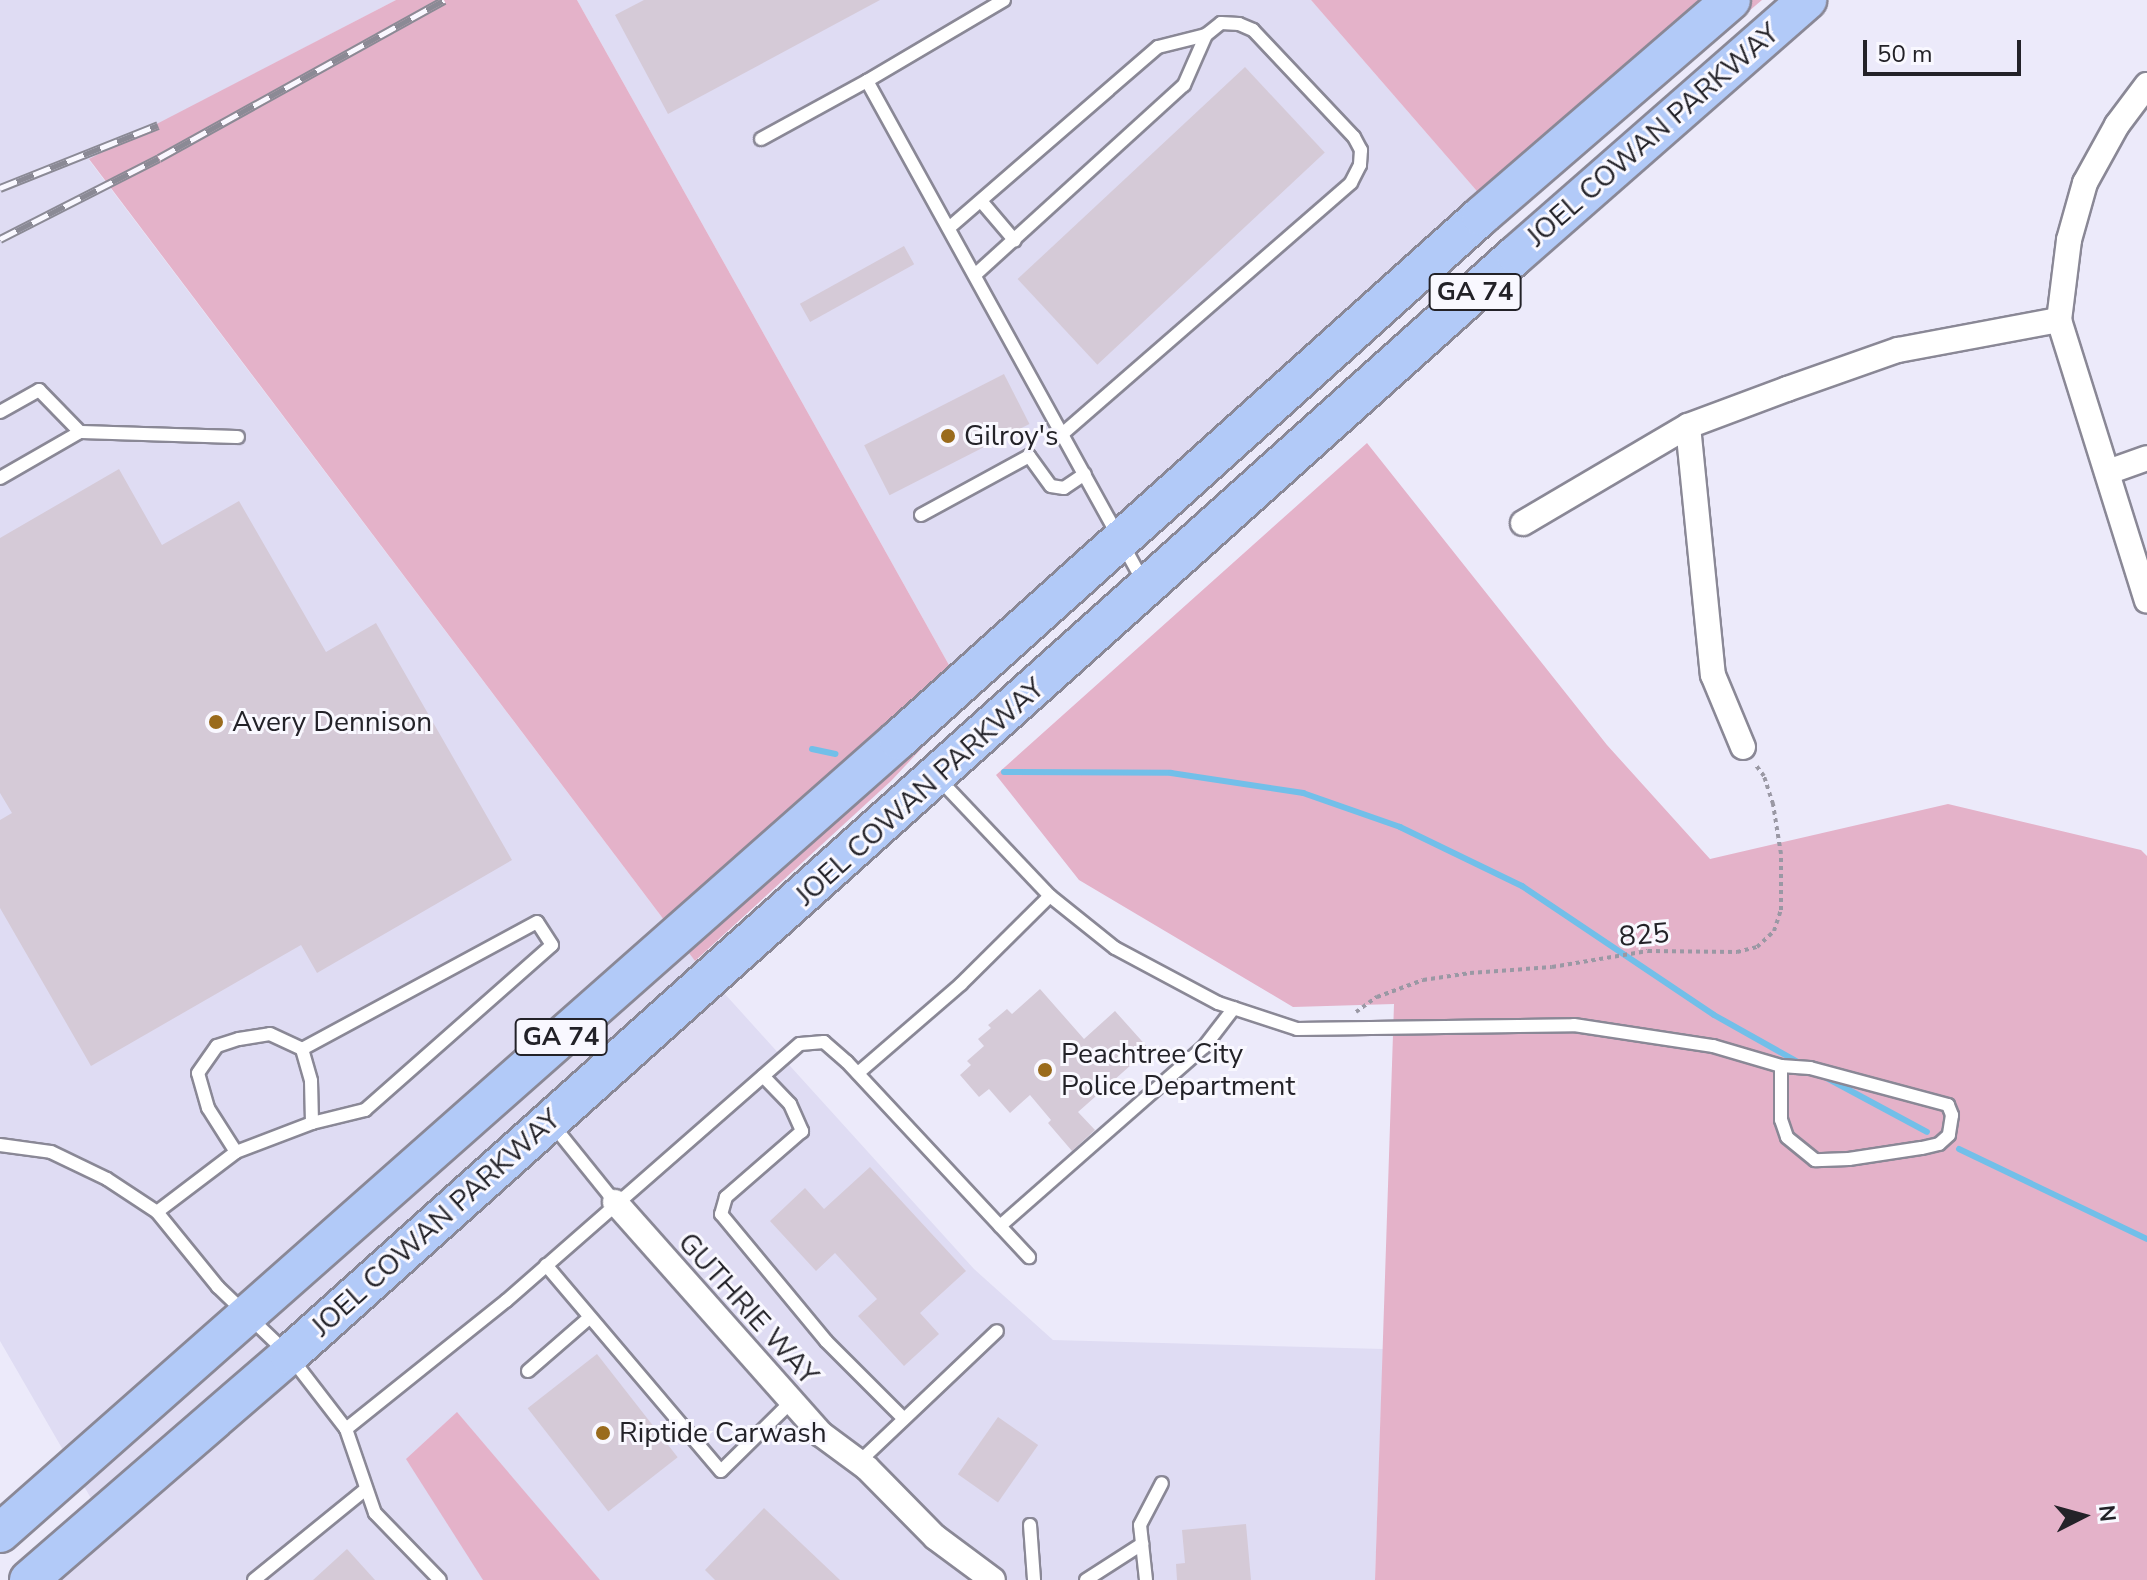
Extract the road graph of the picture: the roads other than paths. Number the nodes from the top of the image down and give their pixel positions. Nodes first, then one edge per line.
1 (1004, 0) edge
2 (1731, 0) edge
3 (1807, 0) edge
4 (1206, 35) junction
5 (867, 81) junction
6 (2147, 85) edge
7 (761, 139) dead end
8 (981, 201) junction
9 (950, 227) junction
10 (1015, 241) junction
11 (976, 274) junction
12 (2059, 320) junction
13 (0, 412) edge
14 (1688, 426) junction
15 (80, 432) junction
16 (1063, 433) junction
17 (238, 437) dead end
18 (2147, 458) edge
19 (2108, 472) junction
20 (1085, 474) junction
21 (0, 478) edge
22 (921, 515) dead end
23 (1523, 523) dead end
24 (1121, 541) junction
25 (1147, 589) junction
26 (2147, 600) edge
27 (1743, 747) road end
28 (937, 777) junction
29 (1050, 896) junction
30 (1234, 1008) junction
31 (302, 1049) junction
32 (1781, 1066) junction
33 (858, 1073) junction
34 (763, 1076) junction
35 (550, 1121) junction
36 (312, 1123) junction
37 (0, 1145) edge
38 (236, 1152) junction
39 (615, 1202) junction
40 (157, 1212) junction
41 (1000, 1226) junction
42 (1029, 1257) dead end
43 (546, 1265) junction
44 (235, 1303) junction
45 (589, 1318) junction
46 (997, 1331) dead end
47 (289, 1355) junction
48 (528, 1371) dead end
49 (790, 1403) junction
50 (904, 1419) junction
51 (346, 1429) junction
52 (859, 1462) junction
53 (1162, 1483) dead end
54 (366, 1489) junction
55 (1030, 1525) dead end
56 (0, 1533) edge
57 (1142, 1544) junction
58 (29, 1580) edge
59 (254, 1580) edge
60 (440, 1580) edge
61 (993, 1580) edge
62 (1034, 1580) edge
63 (1086, 1580) edge
64 (1146, 1580) edge

1 - 5 lane
2 - 24 main road, JOEL COWAN PARKWAY / GA 74
3 - 25 main road, JOEL COWAN PARKWAY / GA 74
4 - 8 lane
4 - 10 lane
4 - 16 lane
5 - 7 lane
5 - 9 lane
6 - 12 street
8 - 9 lane
8 - 10 lane
9 - 11 lane
10 - 11 lane
11 - 16 lane
12 - 14 street
12 - 19 street
13 - 15 lane
14 - 23 street
14 - 27 street
15 - 17 lane
15 - 21 lane
16 - 20 lane
18 - 19 street
19 - 26 street
20 - 22 lane
20 - 24 lane
24 - 25 lane
24 - 44 main road, JOEL COWAN PARKWAY / GA 74
25 - 28 main road, JOEL COWAN PARKWAY / GA 74
28 - 29 lane
28 - 35 main road, JOEL COWAN PARKWAY / GA 74
29 - 30 lane
29 - 33 lane
30 - 32 lane
30 - 41 lane
31 - 36 lane
31 - 36 lane
31 - 38 lane
32 - 32 lane
33 - 34 lane
33 - 41 lane
34 - 39 lane
34 - 50 lane
35 - 39 lane, GUTHRIE WAY
35 - 47 main road, JOEL COWAN PARKWAY / GA 74
36 - 38 lane
37 - 40 lane
38 - 40 lane
39 - 43 lane
39 - 49 street, GUTHRIE WAY
40 - 44 lane
41 - 42 lane
43 - 45 lane
43 - 51 lane
44 - 47 lane
44 - 56 main road, JOEL COWAN PARKWAY / GA 74
45 - 48 lane
45 - 49 lane
46 - 50 lane
47 - 51 lane
47 - 58 main road, JOEL COWAN PARKWAY / GA 74
49 - 52 street, GUTHRIE WAY
50 - 52 lane
51 - 54 lane
52 - 61 street, GUTHRIE WAY
53 - 57 lane
54 - 59 lane
54 - 60 lane
55 - 62 lane
57 - 63 lane
57 - 64 lane

